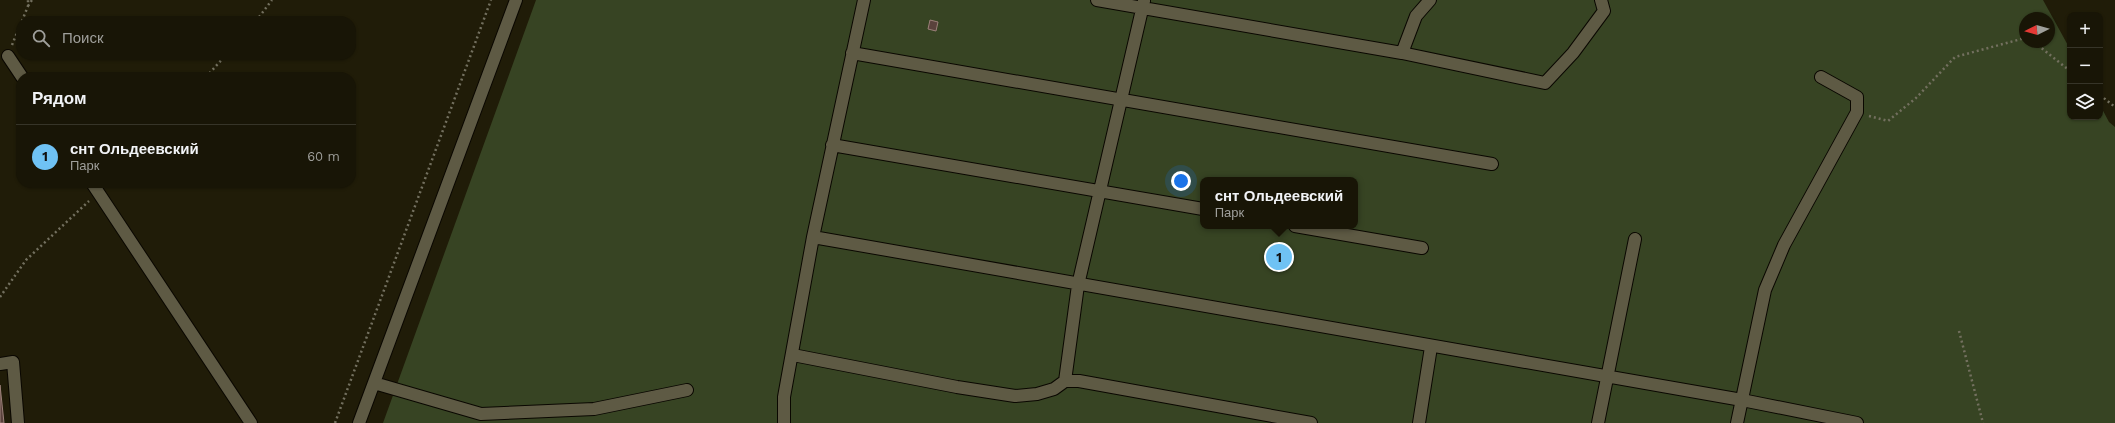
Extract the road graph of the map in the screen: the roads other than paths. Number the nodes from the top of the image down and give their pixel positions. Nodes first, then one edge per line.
1 (516, 0) edge
2 (864, 0) edge
3 (1097, 0) edge
4 (1430, 0) edge
5 (1601, 0) edge
6 (1144, 4) edge
7 (852, 53) junction
8 (1402, 53) junction
9 (8, 56) road end
10 (19, 72) edge
11 (1821, 77) dead end
12 (1121, 99) junction
13 (832, 145) junction
14 (1492, 164) dead end
15 (95, 188) edge
16 (1100, 191) junction
17 (1200, 208) edge
18 (1312, 229) edge
19 (813, 237) junction
20 (1635, 239) dead end
21 (1422, 248) dead end
22 (1078, 284) junction
23 (1431, 347) junction
24 (793, 355) junction
25 (0, 364) edge
26 (1606, 377) junction
27 (1065, 381) junction
28 (374, 383) junction
29 (688, 390) dead end
30 (1742, 400) junction
31 (480, 418) edge
32 (18, 423) edge
33 (251, 423) edge
34 (359, 423) edge
35 (784, 423) edge
36 (1311, 423) edge
37 (1419, 423) edge
38 (1598, 423) edge
39 (1737, 423) edge
40 (1857, 423) edge

1 - 28 street
2 - 7 street
3 - 6 street
4 - 8 street
5 - 8 street
6 - 8 street
6 - 12 street
7 - 12 street
7 - 13 street
9 - 10 street
11 - 30 street
12 - 14 street
12 - 16 street
13 - 16 street
13 - 19 street
15 - 33 street
16 - 17 street
16 - 22 street
18 - 21 street
19 - 22 street
19 - 24 street
20 - 26 street
22 - 23 street
22 - 27 street
23 - 26 street
23 - 37 street
24 - 27 street
24 - 35 street
25 - 32 street
26 - 30 street
26 - 38 street
27 - 36 street
28 - 31 street
28 - 34 street
29 - 31 street
30 - 39 street
30 - 40 street

